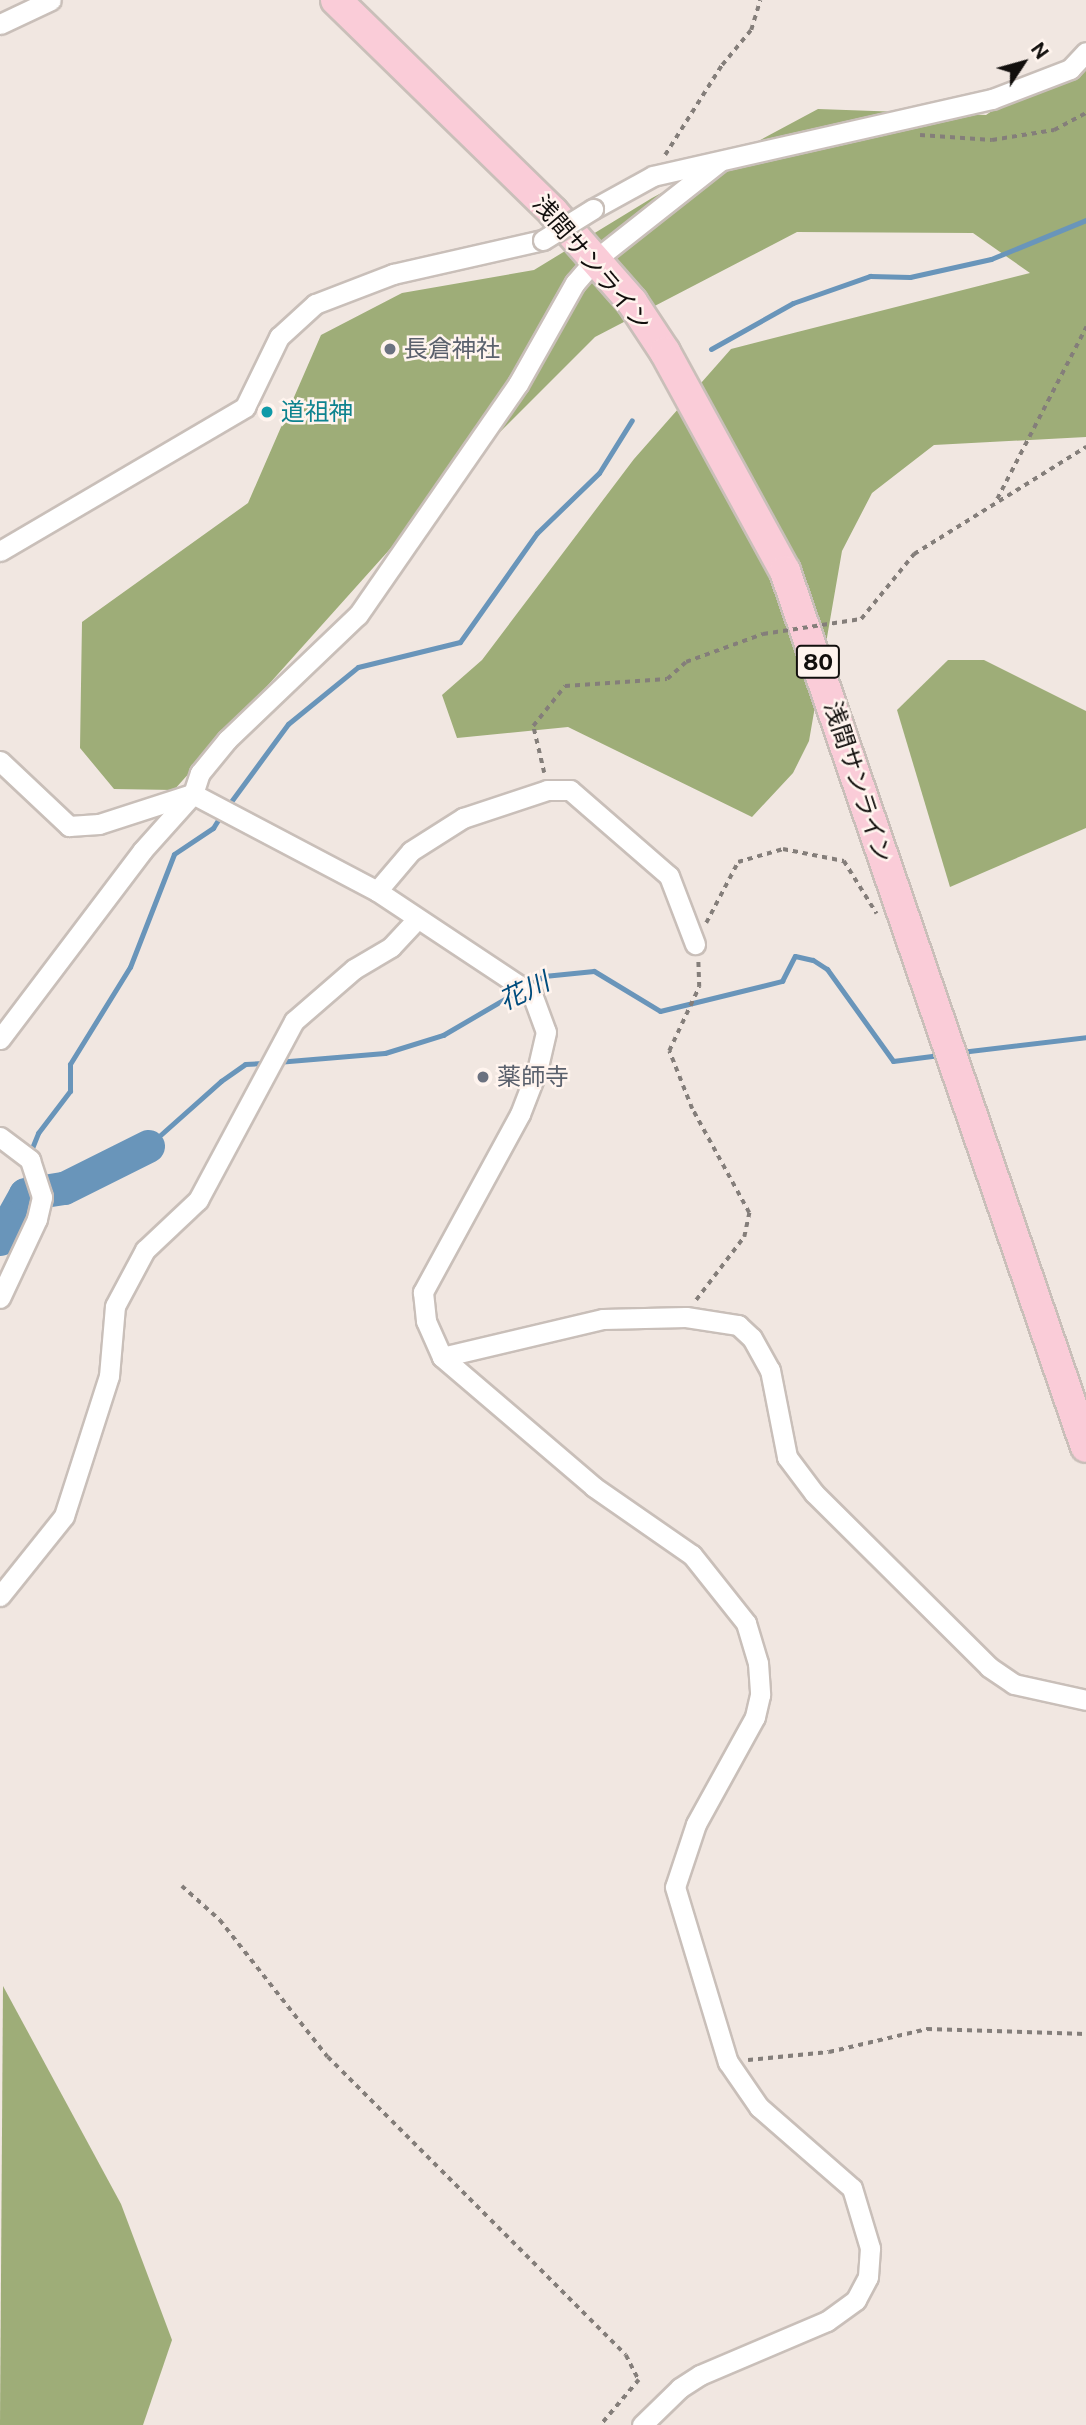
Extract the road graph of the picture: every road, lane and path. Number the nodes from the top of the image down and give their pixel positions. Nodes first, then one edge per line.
1 (51, 0) edge
2 (336, 0) edge
3 (760, 0) edge
4 (0, 24) edge
5 (1086, 52) edge
6 (1086, 113) edge
7 (916, 134) dead end
8 (719, 162) junction
9 (653, 176) junction
10 (596, 259) junction
11 (1086, 327) edge
12 (1086, 447) edge
13 (995, 501) junction
14 (0, 551) edge
15 (0, 761) edge
16 (548, 790) junction
17 (193, 794) junction
18 (377, 891) junction
19 (417, 919) junction
20 (908, 939) junction
21 (695, 944) junction
22 (0, 1039) edge
23 (0, 1137) edge
24 (0, 1297) edge
25 (685, 1317) junction
26 (442, 1357) junction
27 (1086, 1447) edge
28 (0, 1596) edge
29 (1086, 1700) edge
30 (182, 1886) dead end
31 (1086, 2035) edge
32 (728, 2062) junction
33 (601, 2425) edge
34 (642, 2425) edge

1 - 4 street
2 - 10 main road, 浅間サンライン / 80
3 - 9 path
5 - 8 street
6 - 7 path
8 - 9 street
8 - 10 street
9 - 14 street, bridge
10 - 17 street
10 - 20 main road, 浅間サンライン / 80
11 - 13 path
12 - 13 path
13 - 16 path, bridge
15 - 17 street
16 - 18 street
16 - 21 street
17 - 18 street
17 - 22 street
18 - 19 street
19 - 26 street
19 - 28 street
20 - 21 path
20 - 27 main road, 浅間サンライン / 80
21 - 25 path
23 - 24 street
25 - 26 street
25 - 29 street
26 - 32 street
30 - 33 path
31 - 32 path
32 - 34 street

